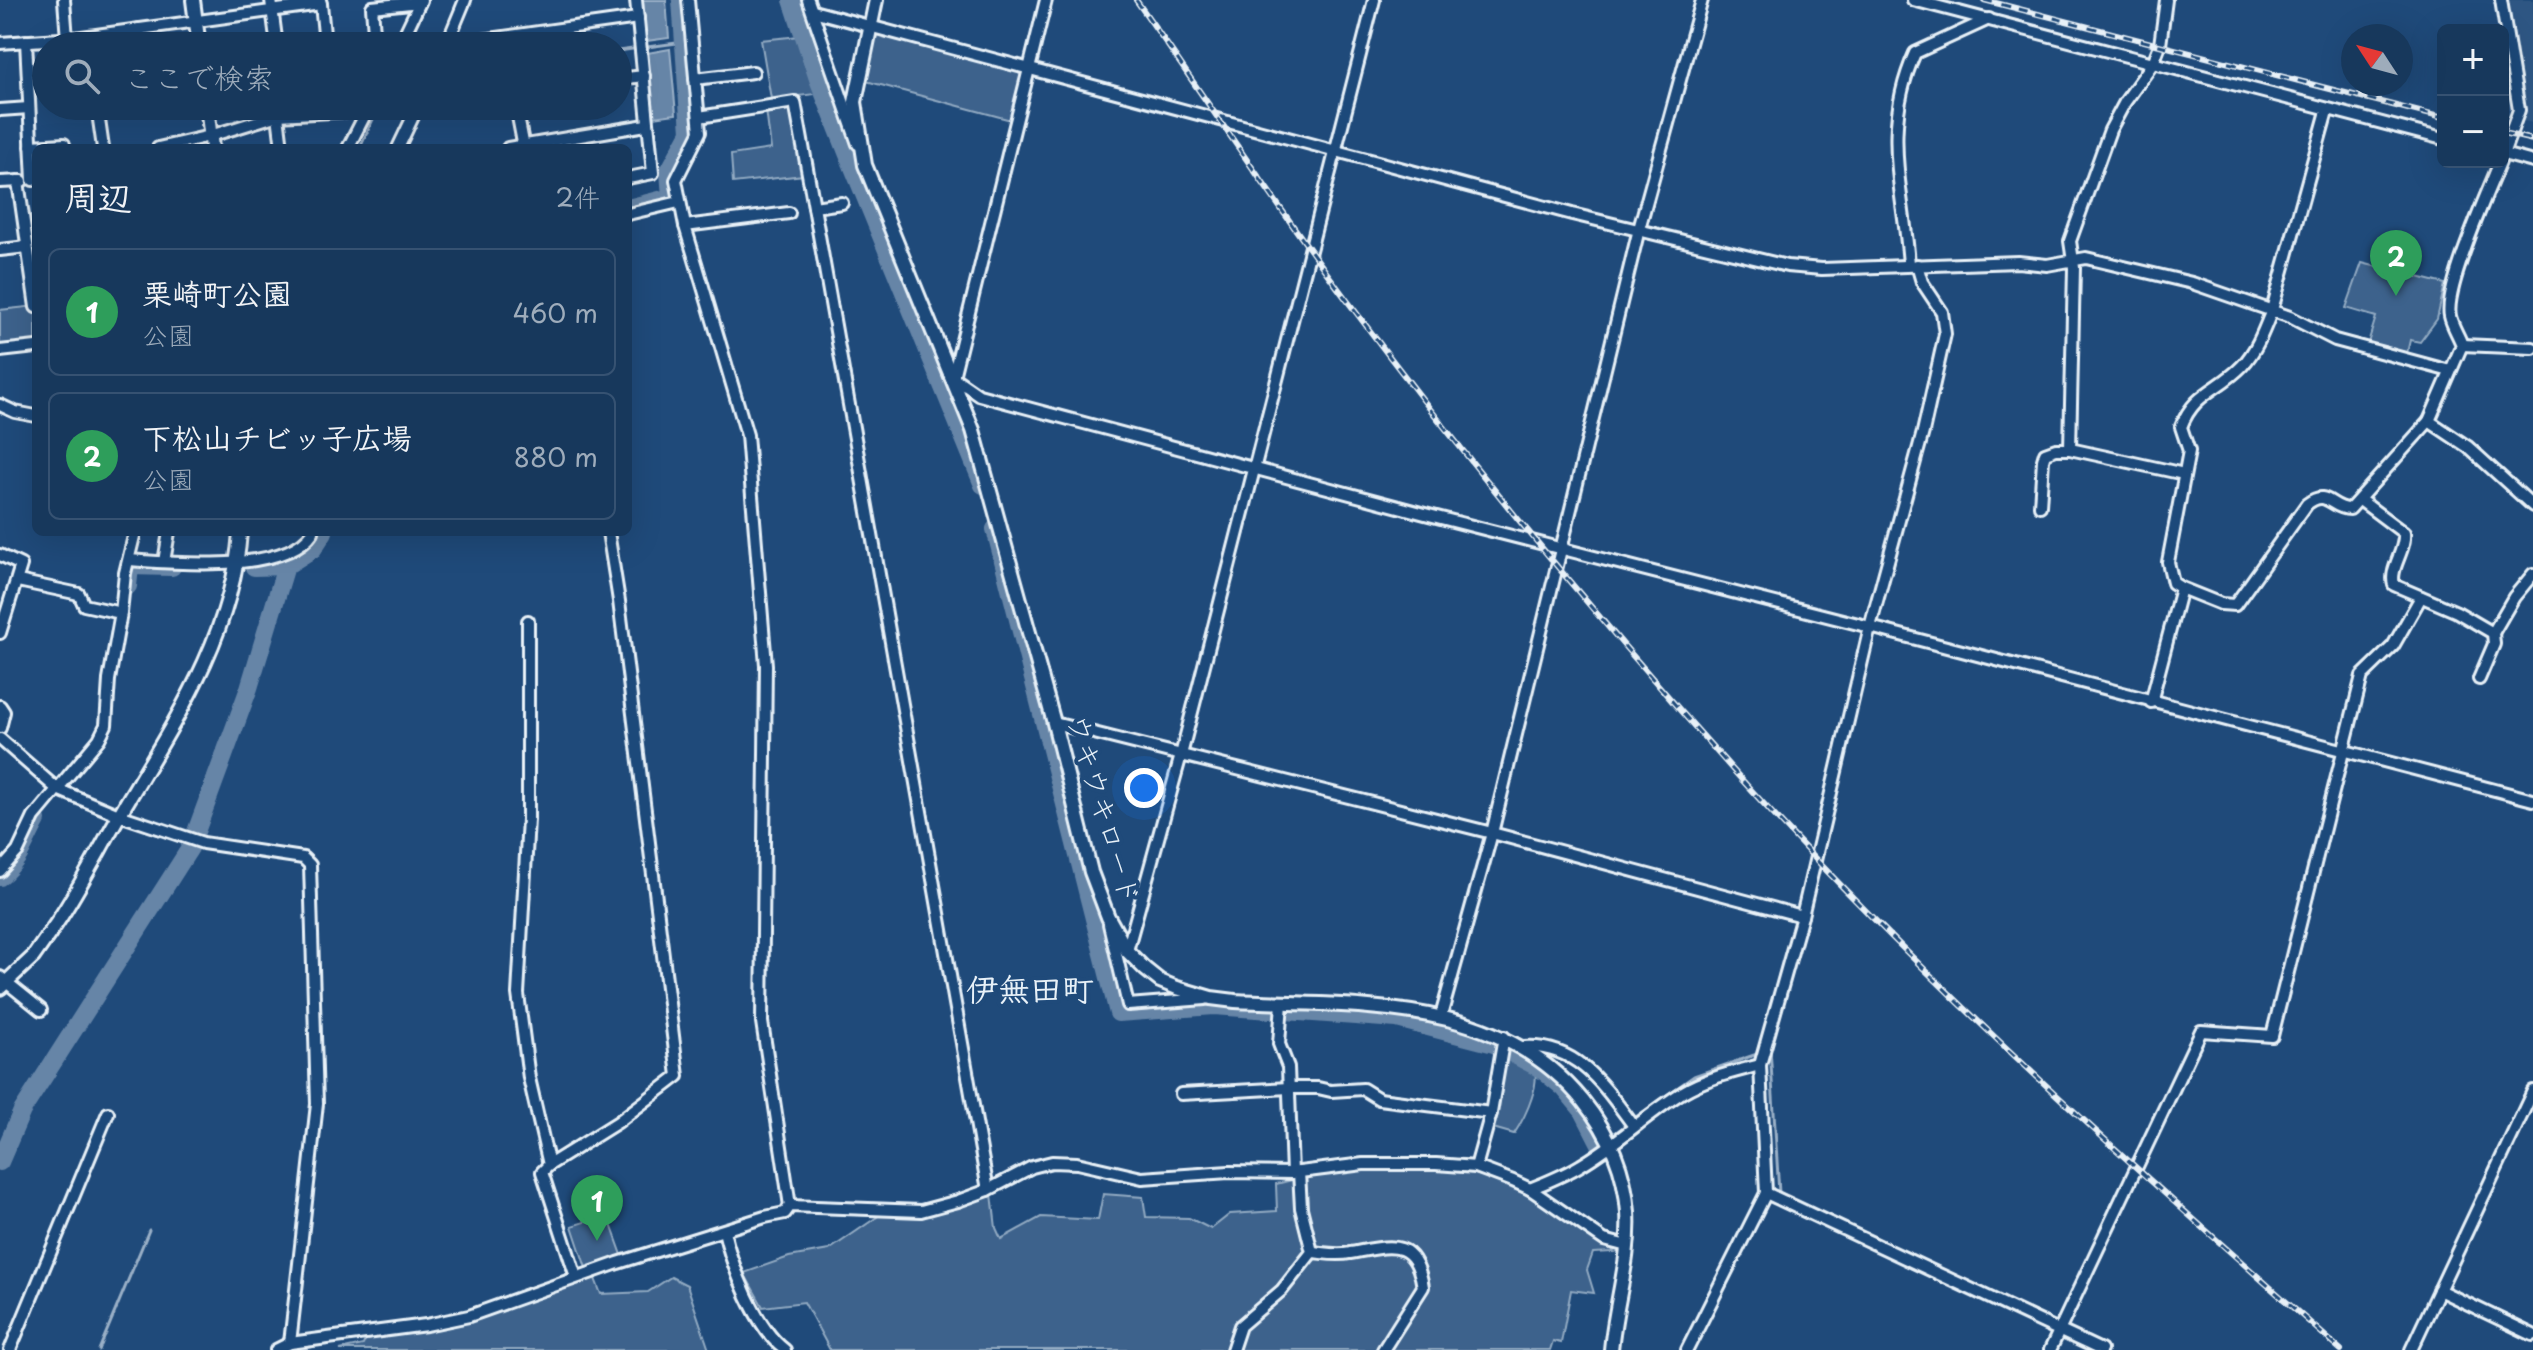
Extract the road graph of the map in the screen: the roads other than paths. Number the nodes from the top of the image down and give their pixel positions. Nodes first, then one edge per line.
1 (64, 0) edge
2 (193, 0) edge
3 (465, 0) edge
4 (636, 0) edge
5 (688, 0) edge
6 (808, 0) edge
7 (876, 0) edge
8 (1046, 0) edge
9 (1374, 0) edge
10 (1702, 0) edge
11 (1913, 0) edge
12 (2166, 0) edge
13 (2501, 0) edge
14 (420, 1) edge
15 (320, 2) edge
16 (272, 5) edge
17 (813, 11) junction
18 (638, 18) junction
19 (1989, 19) junction
20 (196, 22) junction
21 (870, 26) junction
22 (139, 29) junction
23 (66, 32) edge
24 (117, 32) edge
25 (139, 32) edge
26 (197, 32) edge
27 (275, 32) edge
28 (324, 32) edge
29 (374, 32) edge
30 (406, 32) edge
31 (452, 32) edge
32 (542, 32) edge
33 (26, 41) junction
34 (32, 41) edge
35 (0, 43) edge
36 (2153, 63) junction
37 (1027, 70) junction
38 (753, 72) dead end
39 (644, 76) junction
40 (632, 77) edge
41 (695, 79) junction
42 (29, 108) junction
43 (0, 110) edge
44 (2327, 111) junction
45 (699, 117) junction
46 (99, 120) edge
47 (209, 120) edge
48 (266, 120) edge
49 (279, 120) edge
50 (363, 120) edge
51 (411, 120) edge
52 (518, 120) edge
53 (646, 125) junction
54 (2437, 138) edge
55 (2509, 138) edge
56 (211, 142) edge
57 (102, 144) edge
58 (282, 144) edge
59 (350, 144) edge
60 (400, 144) edge
61 (522, 144) edge
62 (540, 144) edge
63 (31, 146) joint
64 (1335, 149) junction
65 (2509, 156) edge
66 (32, 157) edge
67 (2533, 162) edge
68 (865, 165) junction
69 (2498, 168) edge
70 (632, 177) edge
71 (32, 180) edge
72 (18, 181) junction
73 (0, 182) edge
74 (679, 202) junction
75 (842, 203) dead end
76 (814, 207) junction
77 (632, 213) edge
78 (789, 213) dead end
79 (685, 226) junction
80 (1639, 229) junction
81 (27, 247) junction
82 (0, 250) edge
83 (2071, 261) junction
84 (1913, 264) junction
85 (32, 280) edge
86 (2272, 310) junction
87 (2462, 345) junction
88 (32, 347) edge
89 (2533, 348) edge
90 (0, 351) edge
91 (2450, 371) junction
92 (953, 377) junction
93 (0, 405) edge
94 (32, 415) edge
95 (2429, 421) junction
96 (2070, 449) junction
97 (1254, 468) junction
98 (2184, 474) junction
99 (2360, 500) junction
100 (2040, 506) dead end
101 (2533, 506) edge
102 (134, 536) edge
103 (168, 536) edge
104 (240, 536) edge
105 (309, 536) edge
106 (609, 536) edge
107 (1562, 549) junction
108 (0, 555) edge
109 (129, 560) junction
110 (238, 561) junction
111 (164, 562) junction
112 (2533, 574) edge
113 (18, 581) junction
114 (2181, 588) junction
115 (2421, 597) junction
116 (121, 613) junction
117 (528, 621) dead end
118 (1870, 627) junction
119 (0, 633) edge
120 (2493, 633) junction
121 (2479, 679) dead end
122 (2151, 702) junction
123 (0, 706) edge
124 (1054, 723) junction
125 (0, 728) edge
126 (0, 739) edge
127 (2343, 751) junction
128 (1181, 755) junction
129 (57, 789) junction
130 (2533, 800) edge
131 (119, 815) junction
132 (1492, 833) junction
133 (2, 866) edge
134 (1802, 916) junction
135 (1108, 917) junction
136 (1127, 951) junction
137 (2, 983) edge
138 (1211, 998) junction
139 (1282, 1003) junction
140 (41, 1010) dead end
141 (1441, 1016) junction
142 (1504, 1037) junction
143 (1523, 1047) junction
144 (1760, 1065) junction
145 (1289, 1088) junction
146 (2533, 1091) edge
147 (1181, 1094) dead end
148 (108, 1113) dead end
149 (1491, 1113) junction
150 (1633, 1125) junction
151 (1611, 1145) junction
152 (549, 1165) junction
153 (1476, 1167) junction
154 (1295, 1172) junction
155 (1530, 1189) junction
156 (988, 1190) junction
157 (1766, 1193) junction
158 (790, 1206) junction
159 (724, 1231) junction
160 (1627, 1246) junction
161 (1312, 1252) junction
162 (576, 1277) junction
163 (2439, 1290) junction
164 (2060, 1330) junction
165 (2533, 1335) edge
166 (290, 1343) junction
167 (10, 1350) edge
168 (276, 1350) edge
169 (785, 1350) edge
170 (1232, 1350) edge
171 (1383, 1350) edge
172 (1611, 1350) edge
173 (1687, 1350) edge
174 (2050, 1350) edge
175 (2101, 1350) edge
176 (2411, 1350) edge

1 - 23 street
2 - 20 street
3 - 31 street
4 - 18 street
5 - 41 street
6 - 17 street
7 - 21 street, ウキウキロード
8 - 37 street
9 - 64 street
10 - 80 street
11 - 19 street
12 - 36 street
13 - 55 street
14 - 29 street
14 - 30 street
15 - 16 street
15 - 28 street
16 - 20 street
16 - 27 street
17 - 21 street
17 - 68 street
18 - 32 street
18 - 39 street
19 - 36 street
19 - 84 street
20 - 22 street
20 - 26 street
21 - 37 street
21 - 68 street, ウキウキロード
22 - 24 street
22 - 25 street
33 - 34 street
33 - 35 street
33 - 42 street
36 - 44 street
36 - 83 street
37 - 64 street
37 - 92 street
38 - 41 street
39 - 40 street
39 - 53 street
41 - 45 street
42 - 43 street
42 - 63 street
44 - 54 street
44 - 86 street
45 - 74 street
45 - 76 street
46 - 57 street
47 - 56 street
48 - 56 street
49 - 58 street
50 - 59 street
51 - 60 street
52 - 61 street
53 - 62 street
53 - 70 street
63 - 66 street
64 - 80 street
64 - 97 street
65 - 67 street
68 - 92 street, ウキウキロード
69 - 87 street
71 - 72 street
72 - 73 street
72 - 81 street
74 - 77 street
74 - 79 street
75 - 76 street
76 - 156 street
78 - 79 street
79 - 158 street
80 - 84 street
80 - 107 street
81 - 82 street
81 - 85 street
83 - 84 street
83 - 86 street
83 - 96 street
84 - 118 street
86 - 91 street
86 - 98 street
87 - 89 street
87 - 91 street
88 - 90 street
91 - 95 street
92 - 97 street
92 - 124 street, ウキウキロード
93 - 94 street
95 - 99 street
95 - 101 street
96 - 98 street
96 - 100 street
97 - 107 street
97 - 128 street
98 - 114 street
99 - 114 street
99 - 115 street
102 - 109 street
103 - 111 street
104 - 110 street
105 - 110 street
106 - 152 street
107 - 118 street
107 - 132 street
108 - 113 street
109 - 111 street
109 - 116 street
110 - 111 street
110 - 131 street
112 - 120 street
113 - 116 street
113 - 119 street
114 - 122 street
115 - 120 street
115 - 127 street
116 - 129 street
117 - 152 street
118 - 122 street
118 - 134 street
120 - 121 street
122 - 127 street
123 - 125 street
124 - 128 street
124 - 135 street, ウキウキロード
126 - 129 street
127 - 130 street
127 - 164 street
128 - 132 street
128 - 136 street
129 - 131 street
129 - 133 street
131 - 137 street
131 - 166 street
132 - 134 street
132 - 141 street
134 - 144 street
135 - 136 street, ウキウキロード
135 - 138 street
136 - 138 street, ウキウキロード
137 - 140 street
138 - 139 street, ウキウキロード
139 - 141 street, ウキウキロード
139 - 145 street
141 - 142 street, ウキウキロード
142 - 143 street, ウキウキロード
142 - 149 street
143 - 150 street
143 - 151 street, ウキウキロード
144 - 150 street
144 - 157 street
145 - 147 street
145 - 149 street
145 - 154 street
146 - 163 street
148 - 167 street
149 - 153 street
150 - 151 street
151 - 155 street
151 - 160 street, ウキウキロード
152 - 162 street
153 - 154 street
153 - 155 street
154 - 156 street
154 - 161 street
155 - 160 street
156 - 158 street
157 - 164 street
157 - 173 street
158 - 159 street
159 - 162 street
159 - 169 street
160 - 172 street, ウキウキロード
161 - 170 street
161 - 171 street
162 - 166 street
163 - 165 street
163 - 176 street
164 - 174 street
164 - 175 street
166 - 168 street

